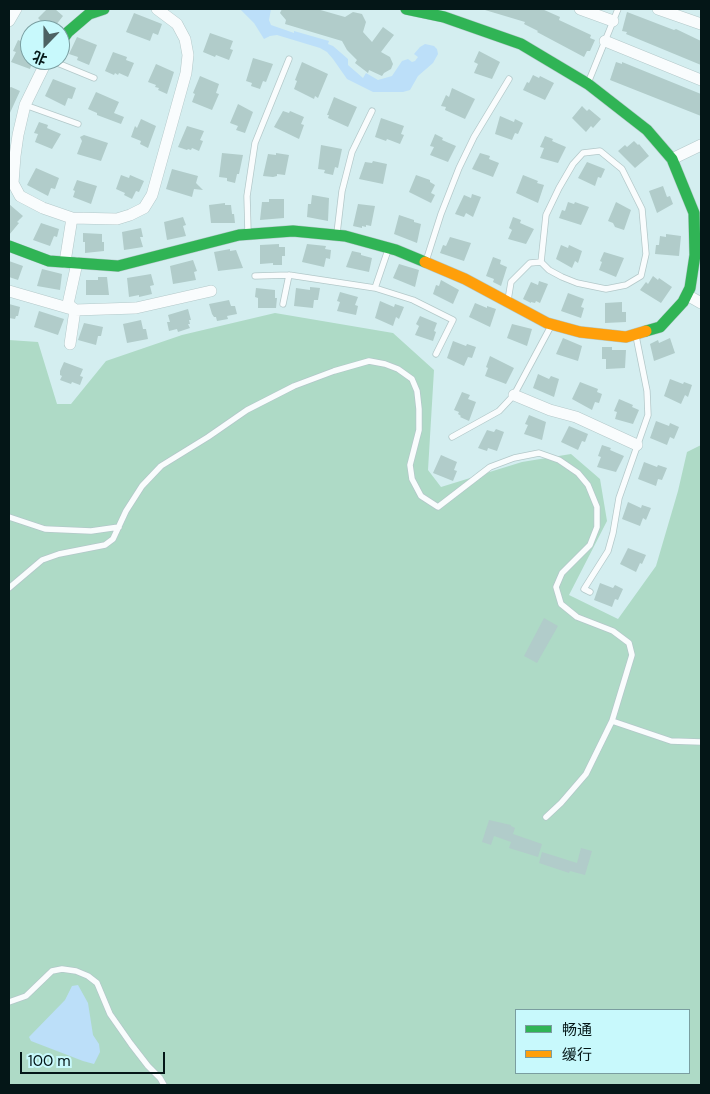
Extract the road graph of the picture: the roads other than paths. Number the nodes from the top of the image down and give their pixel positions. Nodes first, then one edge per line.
1 (16, 9) edge
2 (104, 9) edge
3 (157, 9) edge
4 (408, 9) edge
5 (580, 9) edge
6 (618, 9) edge
7 (658, 9) edge
8 (613, 21) junction
9 (9, 22) edge
10 (701, 24) edge
11 (70, 30) edge
12 (605, 41) junction
13 (289, 59) dead end
14 (70, 68) edge
15 (44, 70) edge
16 (94, 78) dead end
17 (509, 79) dead end
18 (701, 80) edge
19 (588, 84) junction
20 (25, 105) junction
21 (372, 111) dead end
22 (78, 124) dead end
23 (701, 146) edge
24 (672, 159) junction
25 (72, 218) junction
26 (248, 234) junction
27 (337, 235) junction
28 (9, 246) edge
29 (389, 248) junction
30 (71, 262) junction
31 (426, 262) junction
32 (541, 262) junction
33 (289, 275) junction
34 (255, 276) dead end
35 (375, 288) junction
36 (9, 291) edge
37 (210, 291) dead end
38 (687, 295) junction
39 (507, 302) junction
40 (701, 303) edge
41 (283, 304) dead end
42 (75, 310) junction
43 (552, 324) junction
44 (636, 334) junction
45 (70, 344) dead end
46 (436, 354) dead end
47 (514, 395) junction
48 (452, 438) dead end
49 (637, 445) junction
50 (9, 517) edge
51 (119, 527) junction
52 (9, 588) edge
53 (590, 592) dead end
54 (612, 721) junction
55 (701, 742) edge
56 (546, 817) dead end
57 (9, 1002) edge
58 (164, 1085) edge

1 - 9 street
2 - 11 street
3 - 25 street
4 - 19 street
5 - 8 street
6 - 8 lane
7 - 10 street
8 - 12 lane
12 - 18 street
12 - 19 lane
13 - 26 lane
14 - 16 lane
15 - 20 street
17 - 31 lane
19 - 24 street
20 - 22 lane
20 - 25 street
21 - 27 lane
23 - 24 street
24 - 38 street
25 - 30 street
26 - 27 street
26 - 30 street
27 - 29 street
28 - 30 street
29 - 31 street
29 - 35 lane
30 - 42 street
31 - 39 street
32 - 32 lane
32 - 39 lane
33 - 34 lane
33 - 35 lane
33 - 41 lane
35 - 46 lane
36 - 42 street
37 - 42 street
38 - 40 street
38 - 44 street
39 - 43 street
42 - 45 street
43 - 44 street
43 - 47 lane
44 - 49 lane
47 - 48 lane
47 - 49 street
49 - 53 lane
50 - 51 lane
51 - 52 lane
51 - 54 lane
54 - 55 lane
54 - 56 lane
57 - 58 lane

